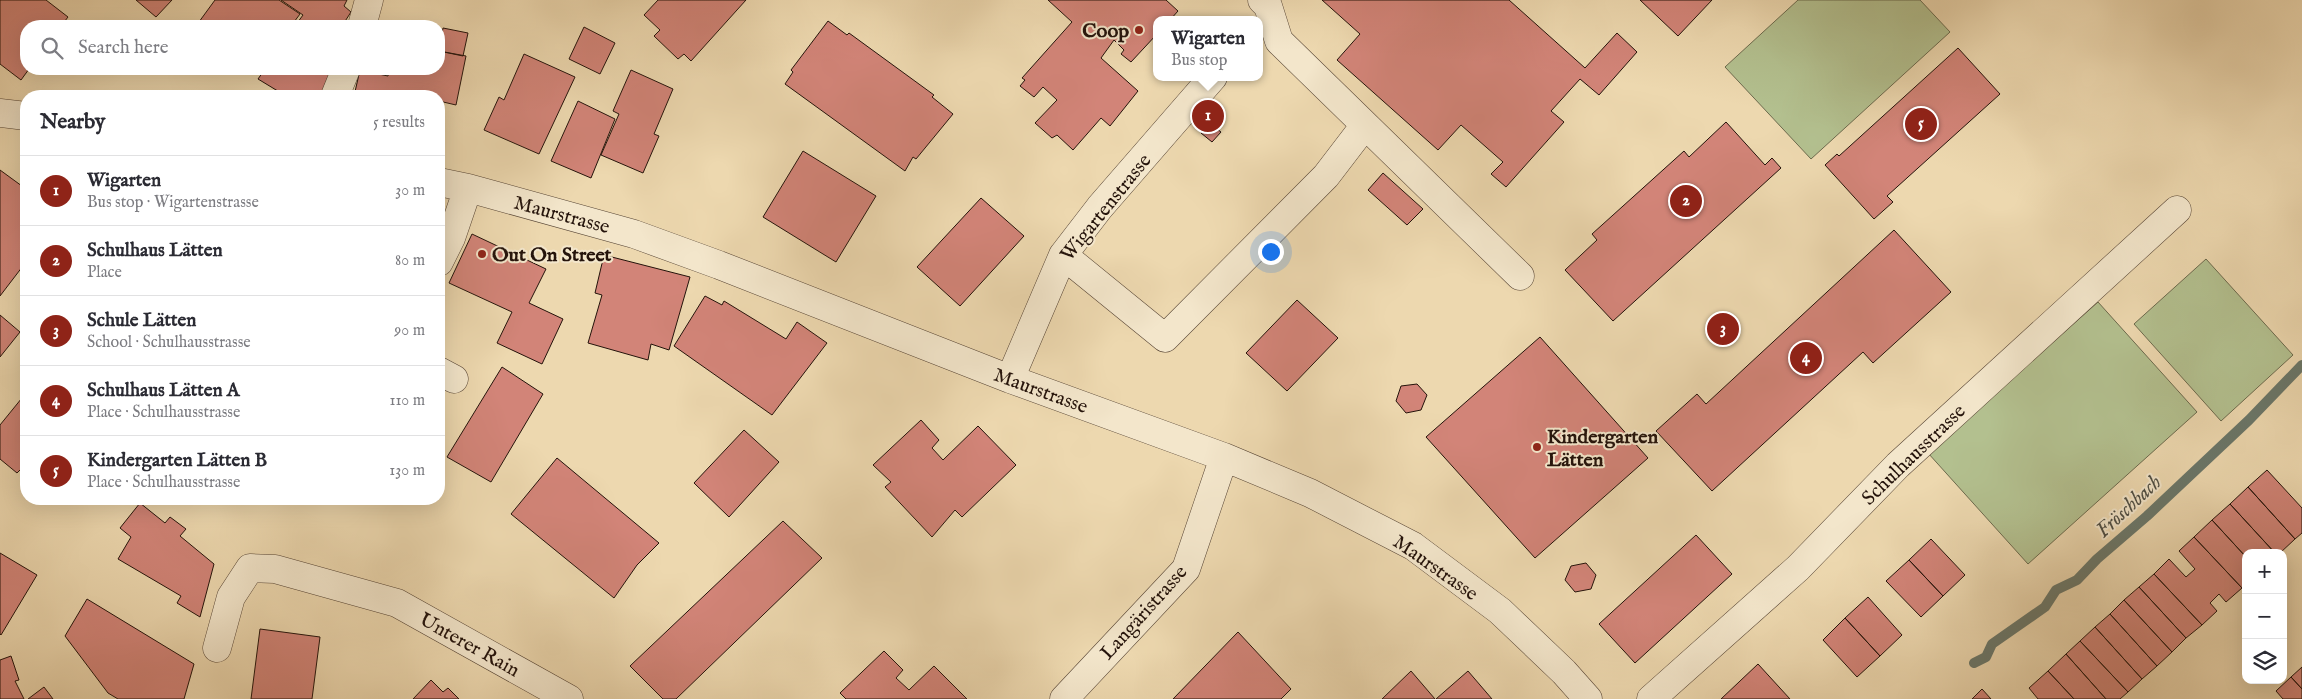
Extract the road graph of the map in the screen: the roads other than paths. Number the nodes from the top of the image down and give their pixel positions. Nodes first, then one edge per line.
1 (369, 0) edge
2 (1265, 6) edge
3 (364, 20) edge
4 (344, 75) edge
5 (1209, 81) edge
6 (337, 90) edge
7 (1365, 125) junction
8 (445, 183) edge
9 (468, 188) junction
10 (2177, 210) dead end
11 (445, 250) edge
12 (1063, 255) junction
13 (1520, 276) dead end
14 (1010, 379) junction
15 (1224, 457) junction
16 (217, 648) dead end
17 (569, 699) edge
18 (1064, 699) edge
19 (1588, 699) edge
20 (1651, 699) edge

1 - 3 street
2 - 7 street
4 - 6 street
5 - 12 street, Wigartenstrasse
7 - 12 street
7 - 13 street
8 - 9 street, Maurstrasse
9 - 11 street
9 - 14 street, Maurstrasse
10 - 20 street, Schulhausstrasse
12 - 14 street, Wigartenstrasse
14 - 15 street, Maurstrasse
15 - 18 street, Langäristrasse
15 - 19 street, Maurstrasse
16 - 17 street, Unterer Rain

